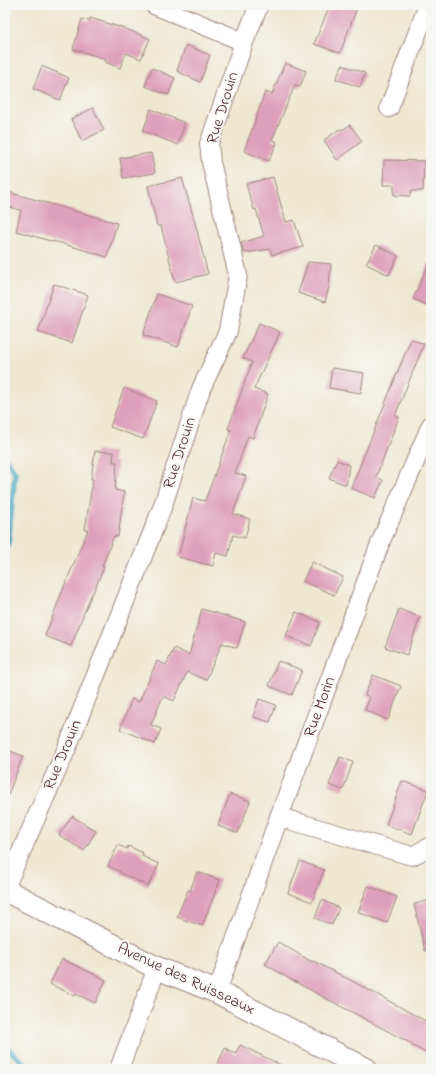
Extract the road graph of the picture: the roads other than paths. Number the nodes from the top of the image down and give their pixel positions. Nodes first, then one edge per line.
1 (154, 5) edge
2 (259, 5) edge
3 (428, 5) edge
4 (244, 42) junction
5 (389, 108) dead end
6 (431, 425) edge
7 (279, 817) junction
8 (431, 846) edge
9 (5, 889) edge
10 (158, 968) junction
11 (217, 992) junction
12 (119, 1069) edge
13 (366, 1069) edge

1 - 4 street
2 - 4 street, Rue Drouin
3 - 5 street
4 - 9 street, Rue Drouin
6 - 7 street, Rue Morin
7 - 8 street
7 - 11 street, Rue Morin
9 - 10 street, Avenue des Ruisseaux
10 - 11 street, Avenue des Ruisseaux
10 - 12 street
11 - 13 street, Avenue des Ruisseaux

